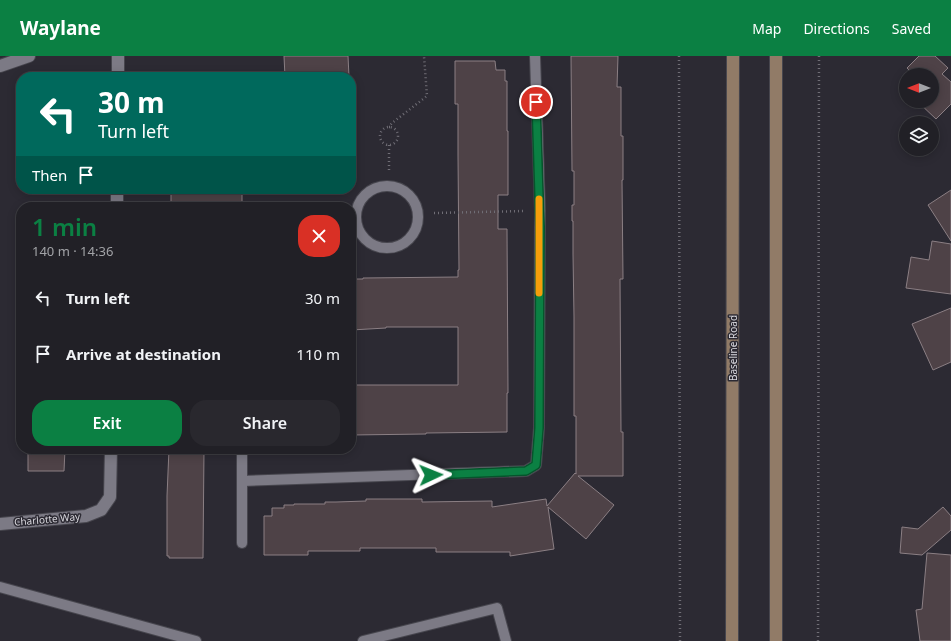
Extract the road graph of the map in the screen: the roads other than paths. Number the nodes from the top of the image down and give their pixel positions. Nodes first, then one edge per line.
1 (29, 56) edge
2 (118, 56) edge
3 (534, 56) edge
4 (733, 56) edge
5 (776, 56) edge
6 (0, 66) edge
7 (118, 72) edge
8 (356, 218) edge
9 (356, 232) edge
10 (112, 454) edge
11 (242, 454) edge
12 (242, 481) junction
13 (0, 524) edge
14 (242, 543) dead end
15 (0, 587) edge
16 (196, 641) edge
17 (363, 641) edge
18 (506, 641) edge
19 (732, 641) edge
20 (776, 641) edge

1 - 6 street
2 - 7 street
3 - 12 lane
4 - 19 main road, Baseline Road
5 - 20 main road
8 - 9 lane
10 - 13 street, Charlotte Way
11 - 12 lane
12 - 14 lane
15 - 16 lane
17 - 18 lane

